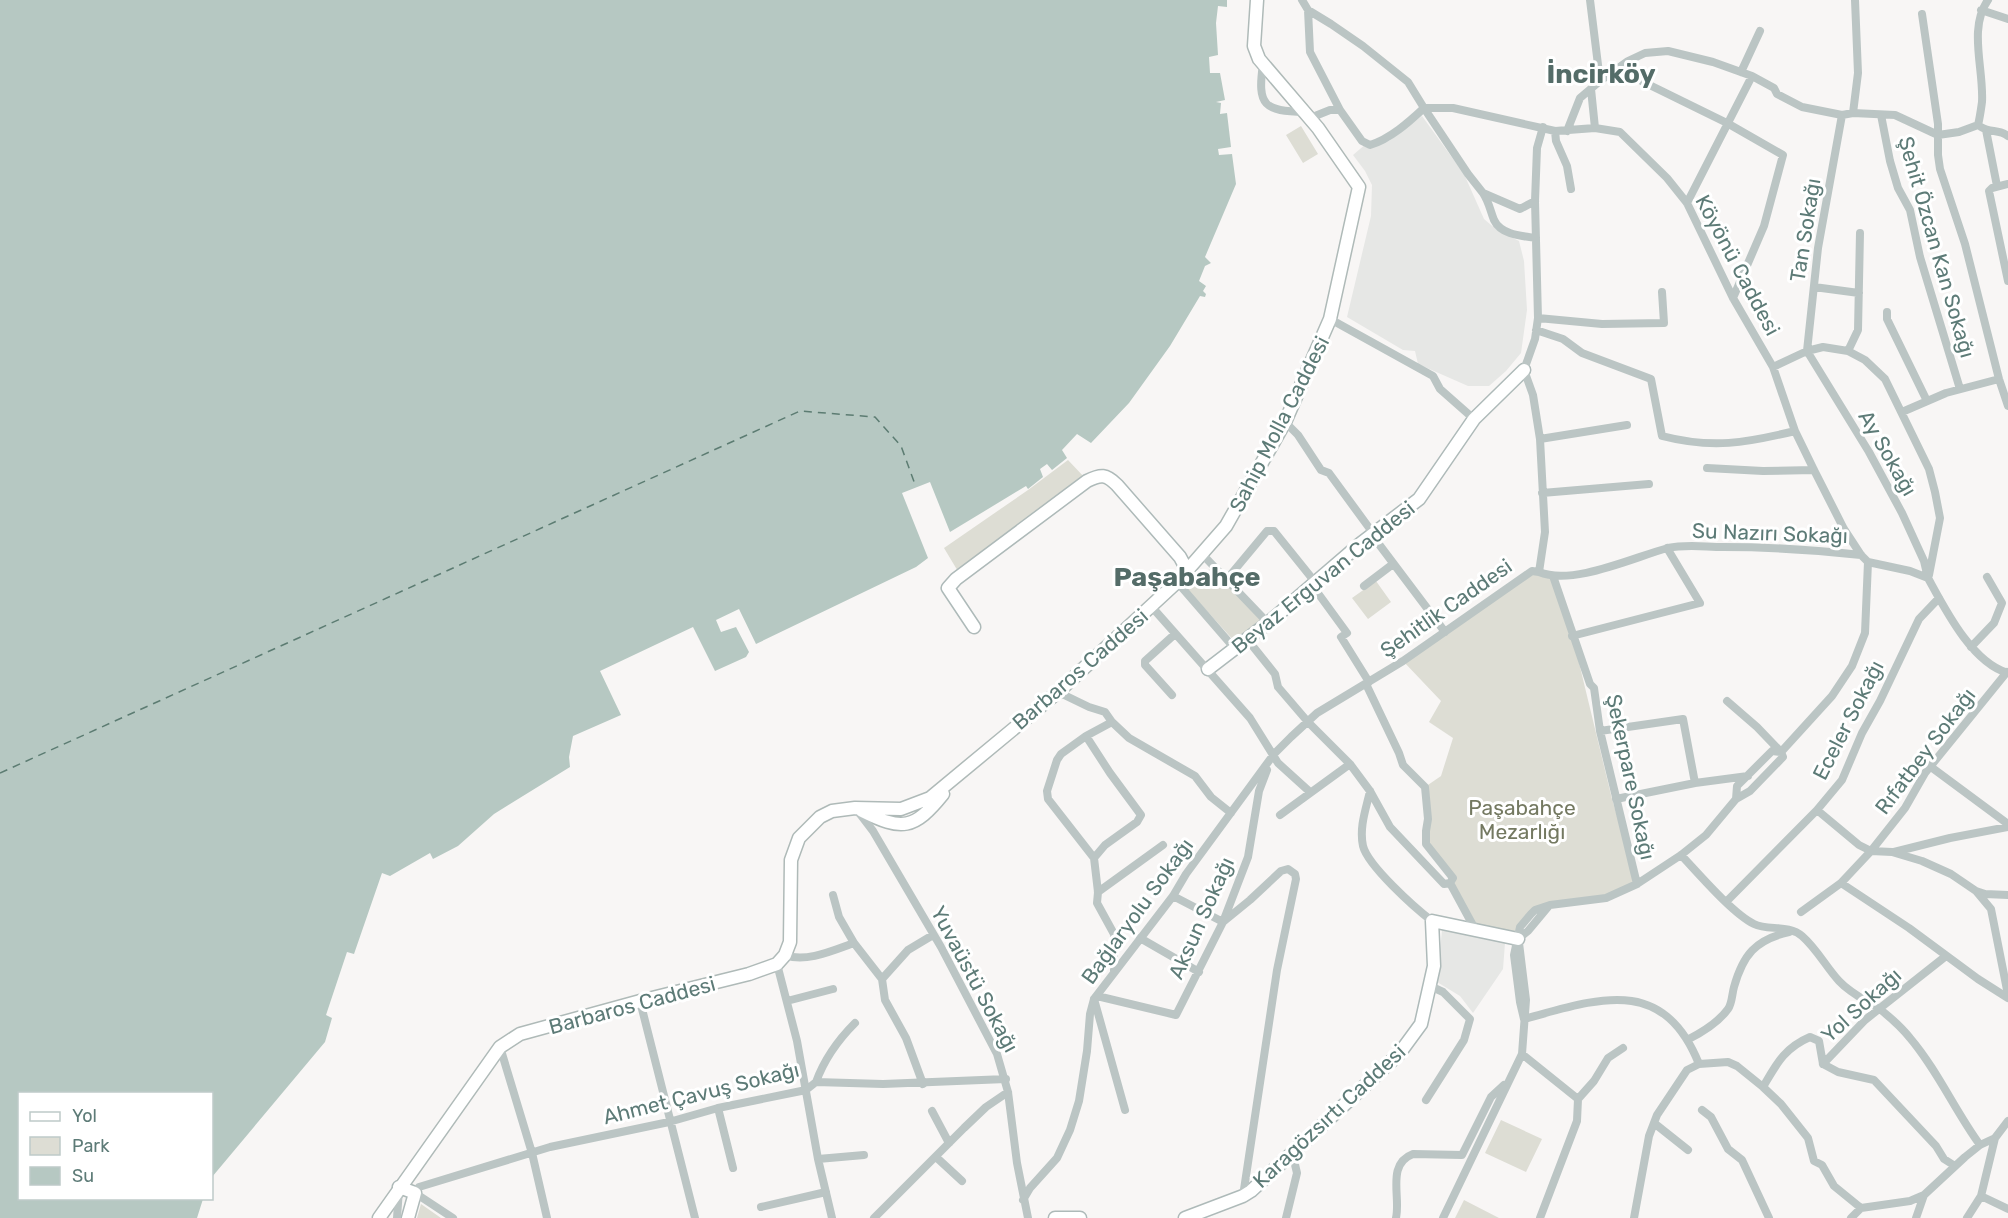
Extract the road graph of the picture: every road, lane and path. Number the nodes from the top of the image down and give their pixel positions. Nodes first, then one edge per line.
1 (1257, 0) edge
2 (1302, 0) edge
3 (1590, 0) edge
4 (1856, 0) edge
5 (1988, 0) edge
6 (1308, 10) junction
7 (1981, 10) junction
8 (1922, 14) dead end
9 (2008, 20) edge
10 (1760, 31) dead end
11 (1263, 64) junction
12 (1617, 69) junction
13 (1741, 72) junction
14 (1752, 76) junction
15 (1600, 81) junction
16 (1591, 89) junction
17 (1424, 108) junction
18 (1340, 110) junction
19 (1853, 113) junction
20 (1307, 115) junction
21 (1842, 115) junction
22 (1881, 115) junction
23 (1727, 123) junction
24 (1982, 127) junction
25 (1543, 128) junction
26 (1595, 128) junction
27 (1555, 131) junction
28 (1567, 131) junction
29 (2005, 132) edge
30 (1938, 135) junction
31 (2008, 184) edge
32 (1997, 186) junction
33 (1571, 189) dead end
34 (1483, 193) junction
35 (1535, 201) junction
36 (1687, 202) junction
37 (1860, 233) dead end
38 (1536, 238) junction
39 (2008, 281) edge
40 (1814, 287) junction
41 (1662, 292) dead end
42 (1859, 293) junction
43 (1733, 298) junction
44 (1887, 312) dead end
45 (1538, 318) junction
46 (1330, 319) junction
47 (1536, 330) junction
48 (1807, 351) junction
49 (1848, 351) junction
50 (1773, 367) junction
51 (1524, 370) junction
52 (1999, 379) junction
53 (1960, 389) junction
54 (2006, 389) edge
55 (1927, 401) junction
56 (2008, 406) edge
57 (1902, 412) junction
58 (1474, 419) junction
59 (1285, 422) junction
60 (1627, 424) dead end
61 (1795, 431) junction
62 (1540, 439) junction
63 (1707, 468) dead end
64 (1814, 470) junction
65 (1649, 484) dead end
66 (1542, 494) junction
67 (1372, 535) junction
68 (1667, 548) junction
69 (1202, 554) junction
70 (1861, 555) junction
71 (1868, 562) junction
72 (1393, 564) junction
73 (1187, 570) junction
74 (1539, 572) junction
75 (1553, 576) junction
76 (1987, 577) dead end
77 (1928, 578) junction
78 (1227, 579) junction
79 (1177, 582) junction
80 (1313, 583) junction
81 (1364, 586) dead end
82 (1939, 598) junction
83 (1151, 606) junction
84 (1268, 623) junction
85 (974, 627) dead end
86 (1445, 632) junction
87 (1175, 634) junction
88 (1572, 636) junction
89 (1247, 639) junction
90 (1971, 647) junction
91 (1234, 649) junction
92 (1208, 669) junction
93 (2007, 672) edge
94 (1367, 683) junction
95 (1058, 692) junction
96 (1172, 694) dead end
97 (1727, 701) dead end
98 (1112, 722) junction
99 (1308, 722) junction
100 (1600, 730) junction
101 (1086, 736) junction
102 (1781, 752) junction
103 (1274, 754) junction
104 (1350, 764) junction
105 (1931, 767) junction
106 (1748, 776) junction
107 (1695, 783) junction
108 (1370, 791) junction
109 (1310, 792) junction
110 (1616, 799) junction
111 (1736, 799) junction
112 (855, 808) junction
113 (1817, 810) junction
114 (1231, 813) junction
115 (1280, 815) dead end
116 (2008, 826) edge
117 (1163, 845) dead end
118 (1871, 851) junction
119 (1892, 852) junction
120 (1681, 855) junction
121 (1094, 858) junction
122 (1450, 883) junction
123 (1841, 883) junction
124 (1637, 884) junction
125 (1976, 891) junction
126 (1098, 892) junction
127 (833, 895) dead end
128 (2008, 895) edge
129 (1173, 896) junction
130 (1727, 901) junction
131 (1801, 912) dead end
132 (1432, 921) junction
133 (1223, 922) junction
134 (1476, 931) junction
135 (1792, 931) junction
136 (933, 935) junction
137 (1140, 938) junction
138 (1518, 939) junction
139 (854, 944) junction
140 (1946, 956) junction
141 (781, 959) junction
142 (1114, 972) junction
143 (1199, 972) junction
144 (882, 979) junction
145 (1430, 986) junction
146 (833, 989) dead end
147 (2008, 996) edge
148 (1096, 998) junction
149 (640, 1001) junction
150 (787, 1002) junction
151 (1880, 1010) junction
152 (1524, 1019) junction
153 (855, 1023) dead end
154 (1687, 1040) junction
155 (500, 1047) junction
156 (1623, 1048) dead end
157 (1521, 1054) junction
158 (1699, 1064) junction
159 (1823, 1064) junction
160 (1006, 1080) junction
161 (816, 1082) junction
162 (1508, 1082) junction
163 (923, 1084) junction
164 (1763, 1087) junction
165 (806, 1090) junction
166 (1008, 1092) junction
167 (1578, 1099) junction
168 (1426, 1100) dead end
169 (718, 1108) junction
170 (1125, 1110) dead end
171 (1702, 1110) dead end
172 (932, 1111) dead end
173 (2008, 1121) edge
174 (669, 1122) junction
175 (1654, 1123) junction
176 (1995, 1138) junction
177 (949, 1143) junction
178 (1980, 1145) junction
179 (1688, 1150) dead end
180 (1292, 1152) junction
181 (532, 1153) junction
182 (864, 1155) dead end
183 (936, 1156) junction
184 (818, 1158) junction
185 (1954, 1166) junction
186 (733, 1168) dead end
187 (962, 1181) dead end
188 (399, 1187) junction
189 (826, 1192) junction
190 (415, 1193) junction
191 (1923, 1195) junction
192 (1243, 1196) junction
193 (1981, 1196) junction
194 (1023, 1200) junction
195 (761, 1207) dead end
196 (1861, 1208) junction
197 (2008, 1209) edge
198 (383, 1215) edge
199 (397, 1218) edge
200 (408, 1218) edge
201 (453, 1218) edge
202 (547, 1218) edge
203 (695, 1218) edge
204 (832, 1218) edge
205 (874, 1218) edge
206 (1028, 1218) edge
207 (1055, 1218) edge
208 (1080, 1218) edge
209 (1185, 1218) edge
210 (1286, 1218) edge
211 (1396, 1218) edge
212 (1443, 1218) edge
213 (1540, 1218) edge
214 (1634, 1218) edge
215 (1769, 1218) edge
216 (1851, 1218) edge
217 (1916, 1218) edge
218 (1967, 1218) edge

1 - 11 main road, Sahip Molla Caddesi
2 - 6 street
3 - 15 street
4 - 19 street
5 - 7 street
6 - 17 street
6 - 18 street
7 - 9 street
7 - 24 street
8 - 30 street
10 - 13 street
11 - 20 main road, Sahip Molla Caddesi
11 - 20 street
12 - 13 street
12 - 15 street
12 - 23 street
13 - 14 street
14 - 21 street
14 - 23 street
15 - 16 street
16 - 26 street
16 - 28 street
17 - 18 street
17 - 25 street, Köyönü Caddesi
17 - 34 street
18 - 20 street
19 - 21 street
19 - 22 street
20 - 46 main road, Sahip Molla Caddesi
21 - 40 street, Tan Sokağı
22 - 30 street
22 - 53 street, Şehit Özcan Kan Sokağı
23 - 36 street
23 - 43 street
24 - 29 street
24 - 30 street
24 - 32 street
25 - 27 street, Köyönü Caddesi
25 - 35 street
26 - 28 street, Köyönü Caddesi
26 - 36 street, Köyönü Caddesi
27 - 28 street, Köyönü Caddesi
27 - 33 street
30 - 52 street
31 - 32 street
32 - 39 street
34 - 35 street
34 - 38 street
35 - 38 street
36 - 43 street, Köyönü Caddesi
37 - 42 street
38 - 45 street
40 - 42 street
40 - 48 street, Tan Sokağı
41 - 45 street
42 - 49 street
43 - 50 street, Köyönü Caddesi
44 - 55 street
45 - 47 street
46 - 58 street
46 - 59 main road, Sahip Molla Caddesi
47 - 51 street
47 - 61 street
48 - 49 street
48 - 50 street
48 - 77 street, Ay Sokağı
49 - 57 street
50 - 61 street, Köyönü Caddesi
51 - 58 main road, Beyaz Erguvan Caddesi
51 - 62 street, Şehitlik Caddesi
52 - 53 street
52 - 54 street
53 - 55 street
54 - 56 street
55 - 57 street
57 - 77 street
58 - 67 main road, Beyaz Erguvan Caddesi
59 - 67 street
59 - 69 main road, Sahip Molla Caddesi
60 - 62 street
61 - 64 street, Köyönü Caddesi
62 - 66 street, Şehitlik Caddesi
63 - 64 street
64 - 70 street, Köyönü Caddesi
65 - 66 street
66 - 74 street, Şehitlik Caddesi
67 - 72 street
67 - 80 main road, Beyaz Erguvan Caddesi
68 - 70 street, Su Nazırı Sokağı
68 - 75 street, Su Nazırı Sokağı
68 - 88 street
69 - 73 main road, Barbaros Caddesi
69 - 78 street
70 - 71 street, Köyönü Caddesi
71 - 77 street
71 - 102 street
72 - 81 street
72 - 86 street
73 - 79 main road, Barbaros Caddesi
73 - 85 main road
74 - 75 street, Su Nazırı Sokağı
74 - 86 street, Şehitlik Caddesi
75 - 88 street, Şekerpare Sokağı
76 - 90 street
77 - 82 street, Ay Sokağı
78 - 80 street
78 - 84 street
79 - 83 main road, Barbaros Caddesi
79 - 91 street
80 - 84 main road, Beyaz Erguvan Caddesi
80 - 94 street
82 - 90 street, Ay Sokağı
82 - 113 street, Eceler Sokağı
83 - 87 street
83 - 95 main road, Barbaros Caddesi
84 - 89 main road, Beyaz Erguvan Caddesi
86 - 94 street, Şehitlik Caddesi
87 - 92 street
87 - 96 street
88 - 100 street, Şekerpare Sokağı
89 - 91 main road, Beyaz Erguvan Caddesi
89 - 99 street
90 - 93 street, Ay Sokağı
91 - 92 main road, Beyaz Erguvan Caddesi
92 - 103 street
93 - 105 street, Rıfatbey Sokağı
94 - 99 street, Şehitlik Caddesi
94 - 122 street
95 - 98 street
95 - 112 main road, Barbaros Caddesi
97 - 102 street
98 - 101 street
98 - 114 street
99 - 103 street, Şehitlik Caddesi
99 - 104 street
100 - 107 street
100 - 110 street, Şekerpare Sokağı
101 - 121 street
101 - 121 street
102 - 106 street
102 - 111 street
103 - 109 street
103 - 114 street, Bağlaryolu Sokağı
103 - 133 street, Aksun Sokağı
104 - 108 street
104 - 109 street
105 - 116 street
105 - 118 street, Rıfatbey Sokağı
106 - 107 street
106 - 111 street
107 - 110 street
108 - 122 street
108 - 132 street
109 - 115 street
110 - 124 street, Şekerpare Sokağı
111 - 120 street
112 - 136 street, Yuvaüstü Sokağı
112 - 141 main road
113 - 118 street
113 - 130 street, Eceler Sokağı
114 - 129 street, Bağlaryolu Sokağı
116 - 119 street
117 - 126 street
118 - 119 street
118 - 123 street, Rıfatbey Sokağı
119 - 125 street
120 - 124 street
120 - 130 street
121 - 126 street
122 - 134 street
123 - 131 street, Rıfatbey Sokağı
123 - 140 street
124 - 138 street
125 - 128 street
125 - 147 street
126 - 142 street
127 - 139 street
129 - 133 street
129 - 137 street, Bağlaryolu Sokağı
130 - 135 street
132 - 134 main road
132 - 145 main road, Karagözsırtı Caddesi
133 - 143 street, Aksun Sokağı
133 - 192 street
134 - 138 main road
135 - 151 street
135 - 154 street
136 - 144 street
136 - 160 street, Yuvaüstü Sokağı
137 - 142 street, Bağlaryolu Sokağı
137 - 143 street
138 - 152 street
139 - 141 street
139 - 144 street
140 - 147 street
140 - 151 street, Yol Sokağı
141 - 149 main road, Barbaros Caddesi
141 - 150 street
142 - 148 street, Bağlaryolu Sokağı
143 - 148 street, Aksun Sokağı
144 - 163 street
145 - 168 street
145 - 180 main road, Karagözsırtı Caddesi
146 - 150 street
148 - 170 street
148 - 194 street, Bağlaryolu Sokağı
149 - 155 main road, Barbaros Caddesi
149 - 174 street
150 - 165 street
151 - 159 street, Yol Sokağı
151 - 178 street
152 - 154 street
152 - 157 street
153 - 161 street
154 - 158 street
155 - 181 street
155 - 188 main road, Barbaros Caddesi
156 - 167 street
157 - 162 street
157 - 167 street
158 - 164 street
158 - 175 street
159 - 164 street
159 - 185 street, Yol Sokağı
160 - 163 street, Ahmet Çavuş Sokağı
160 - 166 street, Yuvaüstü Sokağı
161 - 163 street, Ahmet Çavuş Sokağı
161 - 165 street, Ahmet Çavuş Sokağı
162 - 211 street
162 - 212 street
164 - 196 street
165 - 169 street, Ahmet Çavuş Sokağı
165 - 184 street
166 - 177 street
166 - 194 street, Yuvaüstü Sokağı
167 - 213 street
169 - 174 street, Ahmet Çavuş Sokağı
169 - 186 street
171 - 215 street
172 - 177 street
173 - 176 street
174 - 181 street, Ahmet Çavuş Sokağı
174 - 203 street
175 - 179 street
175 - 214 street
176 - 178 street
176 - 193 street
177 - 183 street
178 - 185 street
180 - 192 main road, Karagözsırtı Caddesi
180 - 210 street
181 - 190 street, Ahmet Çavuş Sokağı
181 - 202 street
182 - 184 street
183 - 187 street
183 - 205 street
184 - 189 street
185 - 191 street
188 - 190 main road
188 - 198 main road, Barbaros Caddesi
188 - 199 street
189 - 195 street
189 - 204 street
190 - 200 main road
190 - 201 street
191 - 196 street
191 - 217 street
192 - 209 main road, Karagözsırtı Caddesi
193 - 197 street
193 - 218 street
194 - 206 street, Yuvaüstü Sokağı
196 - 216 street
207 - 208 main road

